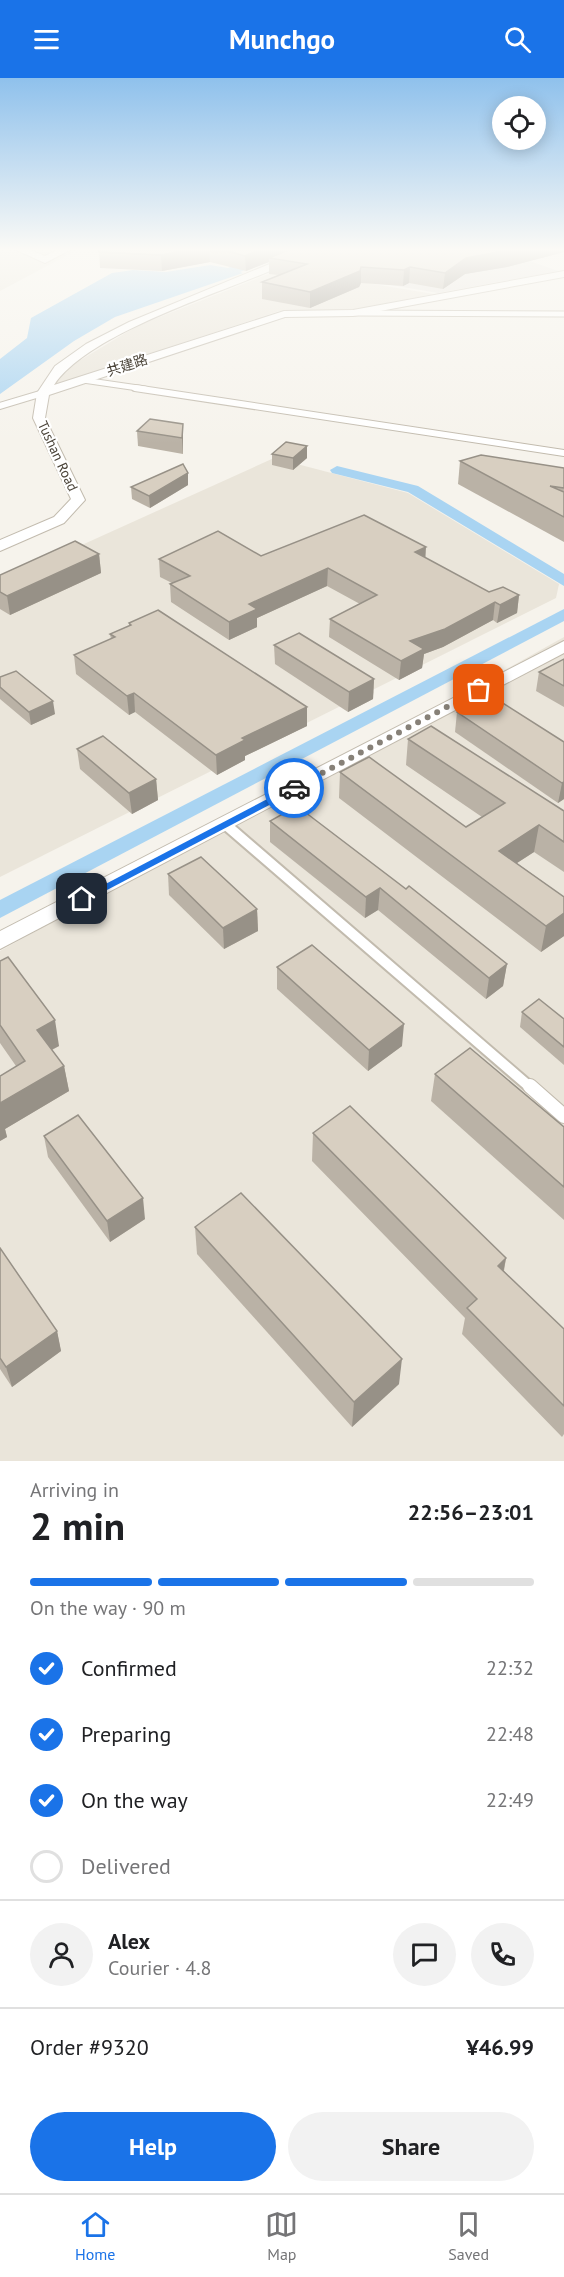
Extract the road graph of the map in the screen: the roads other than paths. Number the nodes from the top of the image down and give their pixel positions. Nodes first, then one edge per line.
1 (159, 314) edge
2 (315, 314) edge
3 (466, 314) edge
4 (564, 314) edge
5 (83, 380) junction
6 (43, 393) junction
7 (0, 406) edge
8 (564, 453) edge
9 (0, 546) edge
10 (564, 646) edge
11 (225, 824) junction
12 (0, 941) edge
13 (564, 1116) edge

1 - 6 street
2 - 5 street, 共建路
3 - 4 lane
5 - 6 street, 共建路
5 - 8 lane
6 - 7 lane
6 - 9 street, Tushan Road
10 - 11 street
11 - 12 street
11 - 13 lane

